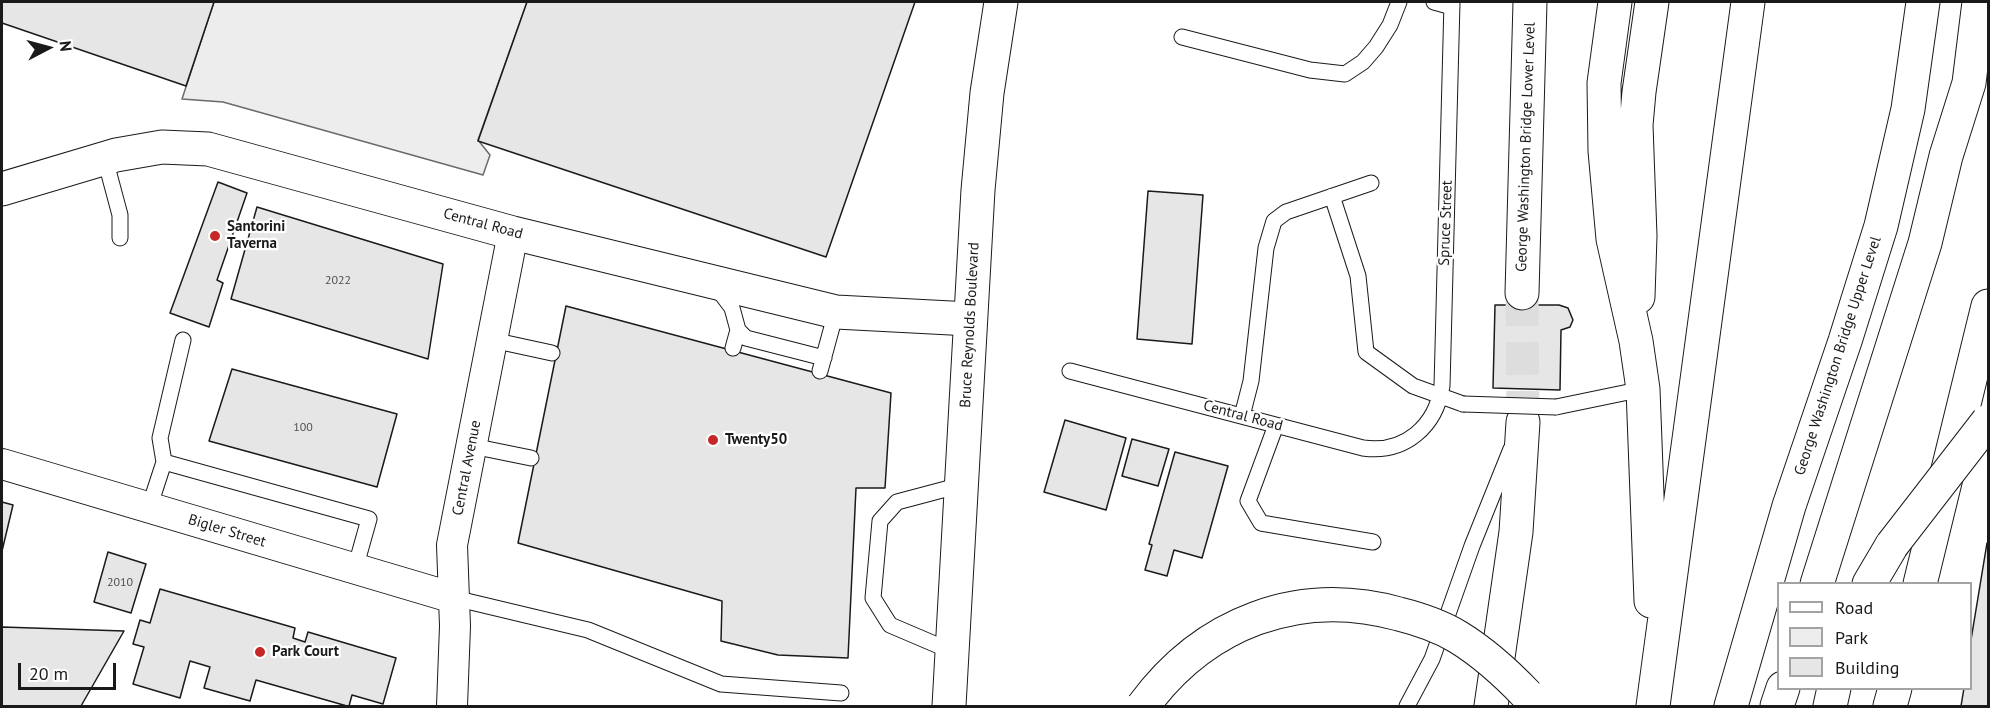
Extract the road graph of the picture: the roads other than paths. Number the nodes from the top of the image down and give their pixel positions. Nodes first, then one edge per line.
1 (1001, 2) edge
2 (1399, 2) edge
3 (1434, 2) edge
4 (1530, 2) edge
5 (1615, 2) edge
6 (1652, 2) edge
7 (1748, 2) edge
8 (1923, 2) edge
9 (1962, 2) edge
10 (1979, 2) edge
11 (1452, 4) edge
12 (1182, 37) dead end
13 (1946, 156) junction
14 (105, 159) junction
15 (1371, 183) dead end
16 (2, 189) edge
17 (1332, 196) junction
18 (513, 233) junction
19 (120, 238) dead end
20 (711, 281) junction
21 (1522, 293) tunnel mouth
22 (1989, 306) edge
23 (836, 312) junction
24 (970, 320) junction
25 (738, 330) junction
26 (183, 340) dead end
27 (492, 340) junction
28 (1636, 341) junction
29 (733, 348) dead end
30 (552, 353) dead end
31 (1070, 370) dead end
32 (1643, 389) junction
33 (1440, 397) junction
34 (1242, 416) junction
35 (1989, 421) edge
36 (1523, 422) joint
37 (1276, 425) junction
38 (1414, 437) joint
39 (472, 446) junction
40 (531, 458) dead end
41 (164, 462) junction
42 (2, 464) edge
43 (961, 485) junction
44 (149, 508) junction
45 (1372, 542) dead end
46 (355, 569) junction
47 (1818, 582) edge
48 (1870, 582) edge
49 (1920, 582) edge
50 (454, 598) junction
51 (951, 651) junction
52 (1782, 690) edge
53 (1834, 690) edge
54 (1894, 690) edge
55 (841, 693) dead end
56 (1654, 698) edge
57 (452, 706) edge
58 (948, 706) edge
59 (1143, 706) edge
60 (1407, 706) edge
61 (1491, 706) edge
62 (1535, 706) edge
63 (1731, 706) edge
64 (1777, 706) edge
65 (1830, 706) edge
66 (1890, 706) edge

1 - 24 main road, Bruce Reynolds Boulevard
2 - 12 lane
3 - 11 lane
4 - 21 main road, George Washington Bridge Lower Level
5 - 28 main road
6 - 28 main road
7 - 56 main road
8 - 63 main road, George Washington Bridge Upper Level
9 - 13 main road
10 - 13 main road
11 - 33 lane, Spruce Street
13 - 47 main road
14 - 16 main road, Central Road
14 - 18 main road, Central Road
14 - 19 lane
15 - 17 lane
17 - 33 lane
17 - 34 lane
18 - 20 main road, Central Road
18 - 27 street, Central Avenue
20 - 23 main road, Central Road
20 - 25 lane
22 - 49 main road
23 - 24 main road, Central Road
23 - 25 lane
24 - 43 main road, Bruce Reynolds Boulevard
25 - 29 lane
26 - 41 lane
27 - 30 lane
27 - 39 street, Central Avenue
28 - 32 main road
31 - 34 lane, Central Road
32 - 33 lane, bridge
32 - 56 main road
33 - 38 lane, Spruce Street
34 - 37 lane, Central Road
35 - 48 main road, bridge
36 - 60 lane
36 - 61 main road
37 - 38 lane, Central Road
37 - 45 lane
39 - 40 lane
39 - 50 street, Central Avenue
41 - 44 lane
41 - 46 lane
42 - 44 street, Bigler Street
43 - 51 main road, Bruce Reynolds Boulevard
43 - 51 lane
44 - 46 street, Bigler Street
46 - 50 street, Bigler Street
50 - 55 lane
50 - 57 street, Central Avenue
51 - 58 main road, Bruce Reynolds Boulevard
52 - 64 main road
53 - 65 main road
54 - 66 main road
59 - 62 main road, bridge

